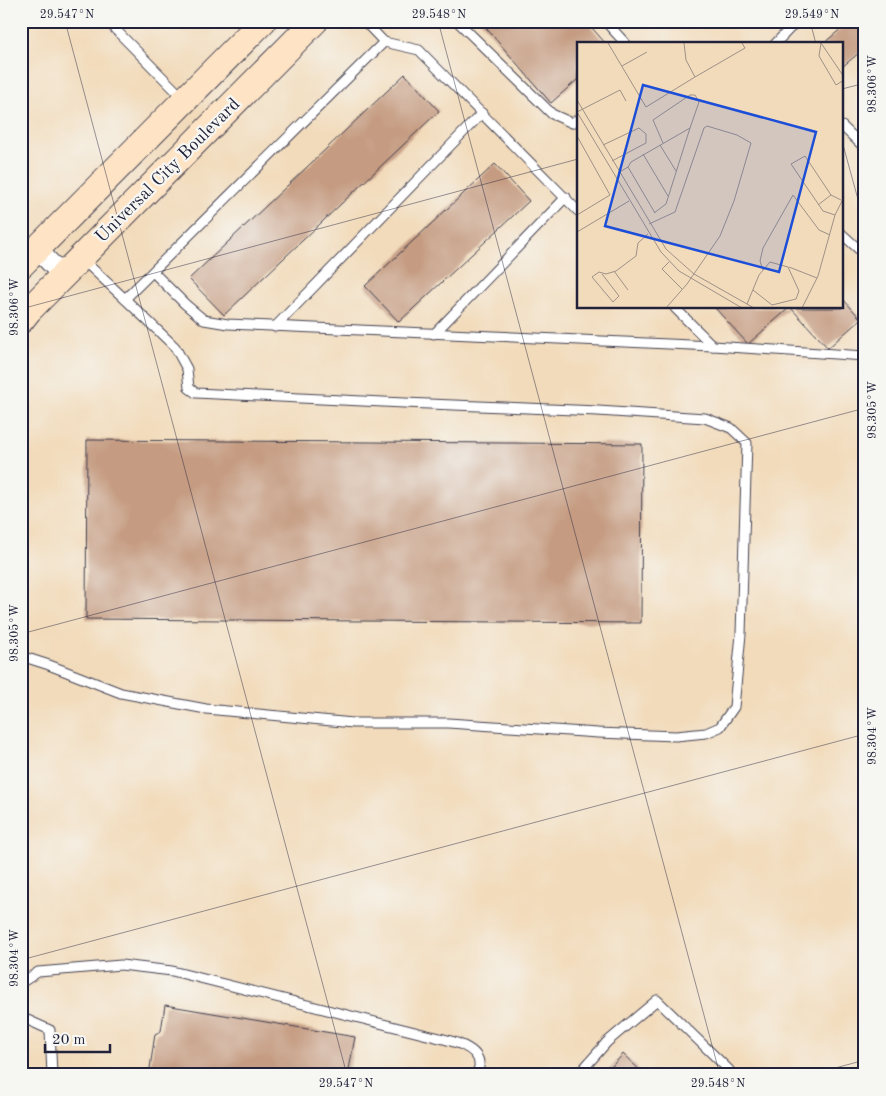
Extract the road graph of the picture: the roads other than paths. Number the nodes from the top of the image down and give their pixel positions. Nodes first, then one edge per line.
1 (107, 21) edge
2 (262, 21) edge
3 (315, 21) edge
4 (364, 21) edge
5 (457, 21) edge
6 (605, 21) edge
7 (797, 21) edge
8 (384, 42) junction
9 (624, 42) edge
10 (777, 42) edge
11 (185, 100) junction
12 (482, 113) junction
13 (577, 119) edge
14 (844, 128) edge
15 (865, 148) edge
16 (566, 197) junction
17 (577, 209) edge
18 (844, 236) edge
19 (865, 256) edge
20 (29, 257) edge
21 (72, 267) junction
22 (153, 272) junction
23 (125, 299) junction
24 (676, 309) edge
25 (21, 320) edge
26 (275, 326) junction
27 (434, 334) junction
28 (713, 346) junction
29 (865, 356) edge
30 (21, 656) edge
31 (21, 983) edge
32 (21, 1017) edge
33 (52, 1075) edge
34 (476, 1075) edge
35 (578, 1075) edge
36 (726, 1075) edge

1 - 11 lane
2 - 11 street, Universal City Boulevard
3 - 21 street, Universal City Boulevard
4 - 8 lane
5 - 13 lane
6 - 9 lane
7 - 10 lane
8 - 12 lane
8 - 22 lane
11 - 20 street, Universal City Boulevard
12 - 16 lane
12 - 26 lane
14 - 15 lane
16 - 17 lane
16 - 27 lane
18 - 19 lane
20 - 21 street
21 - 23 lane
21 - 25 street, Universal City Boulevard
22 - 23 lane
22 - 26 lane
23 - 30 lane
24 - 28 lane
26 - 27 lane
27 - 28 lane
28 - 29 lane
31 - 34 lane
32 - 33 lane
35 - 36 lane

